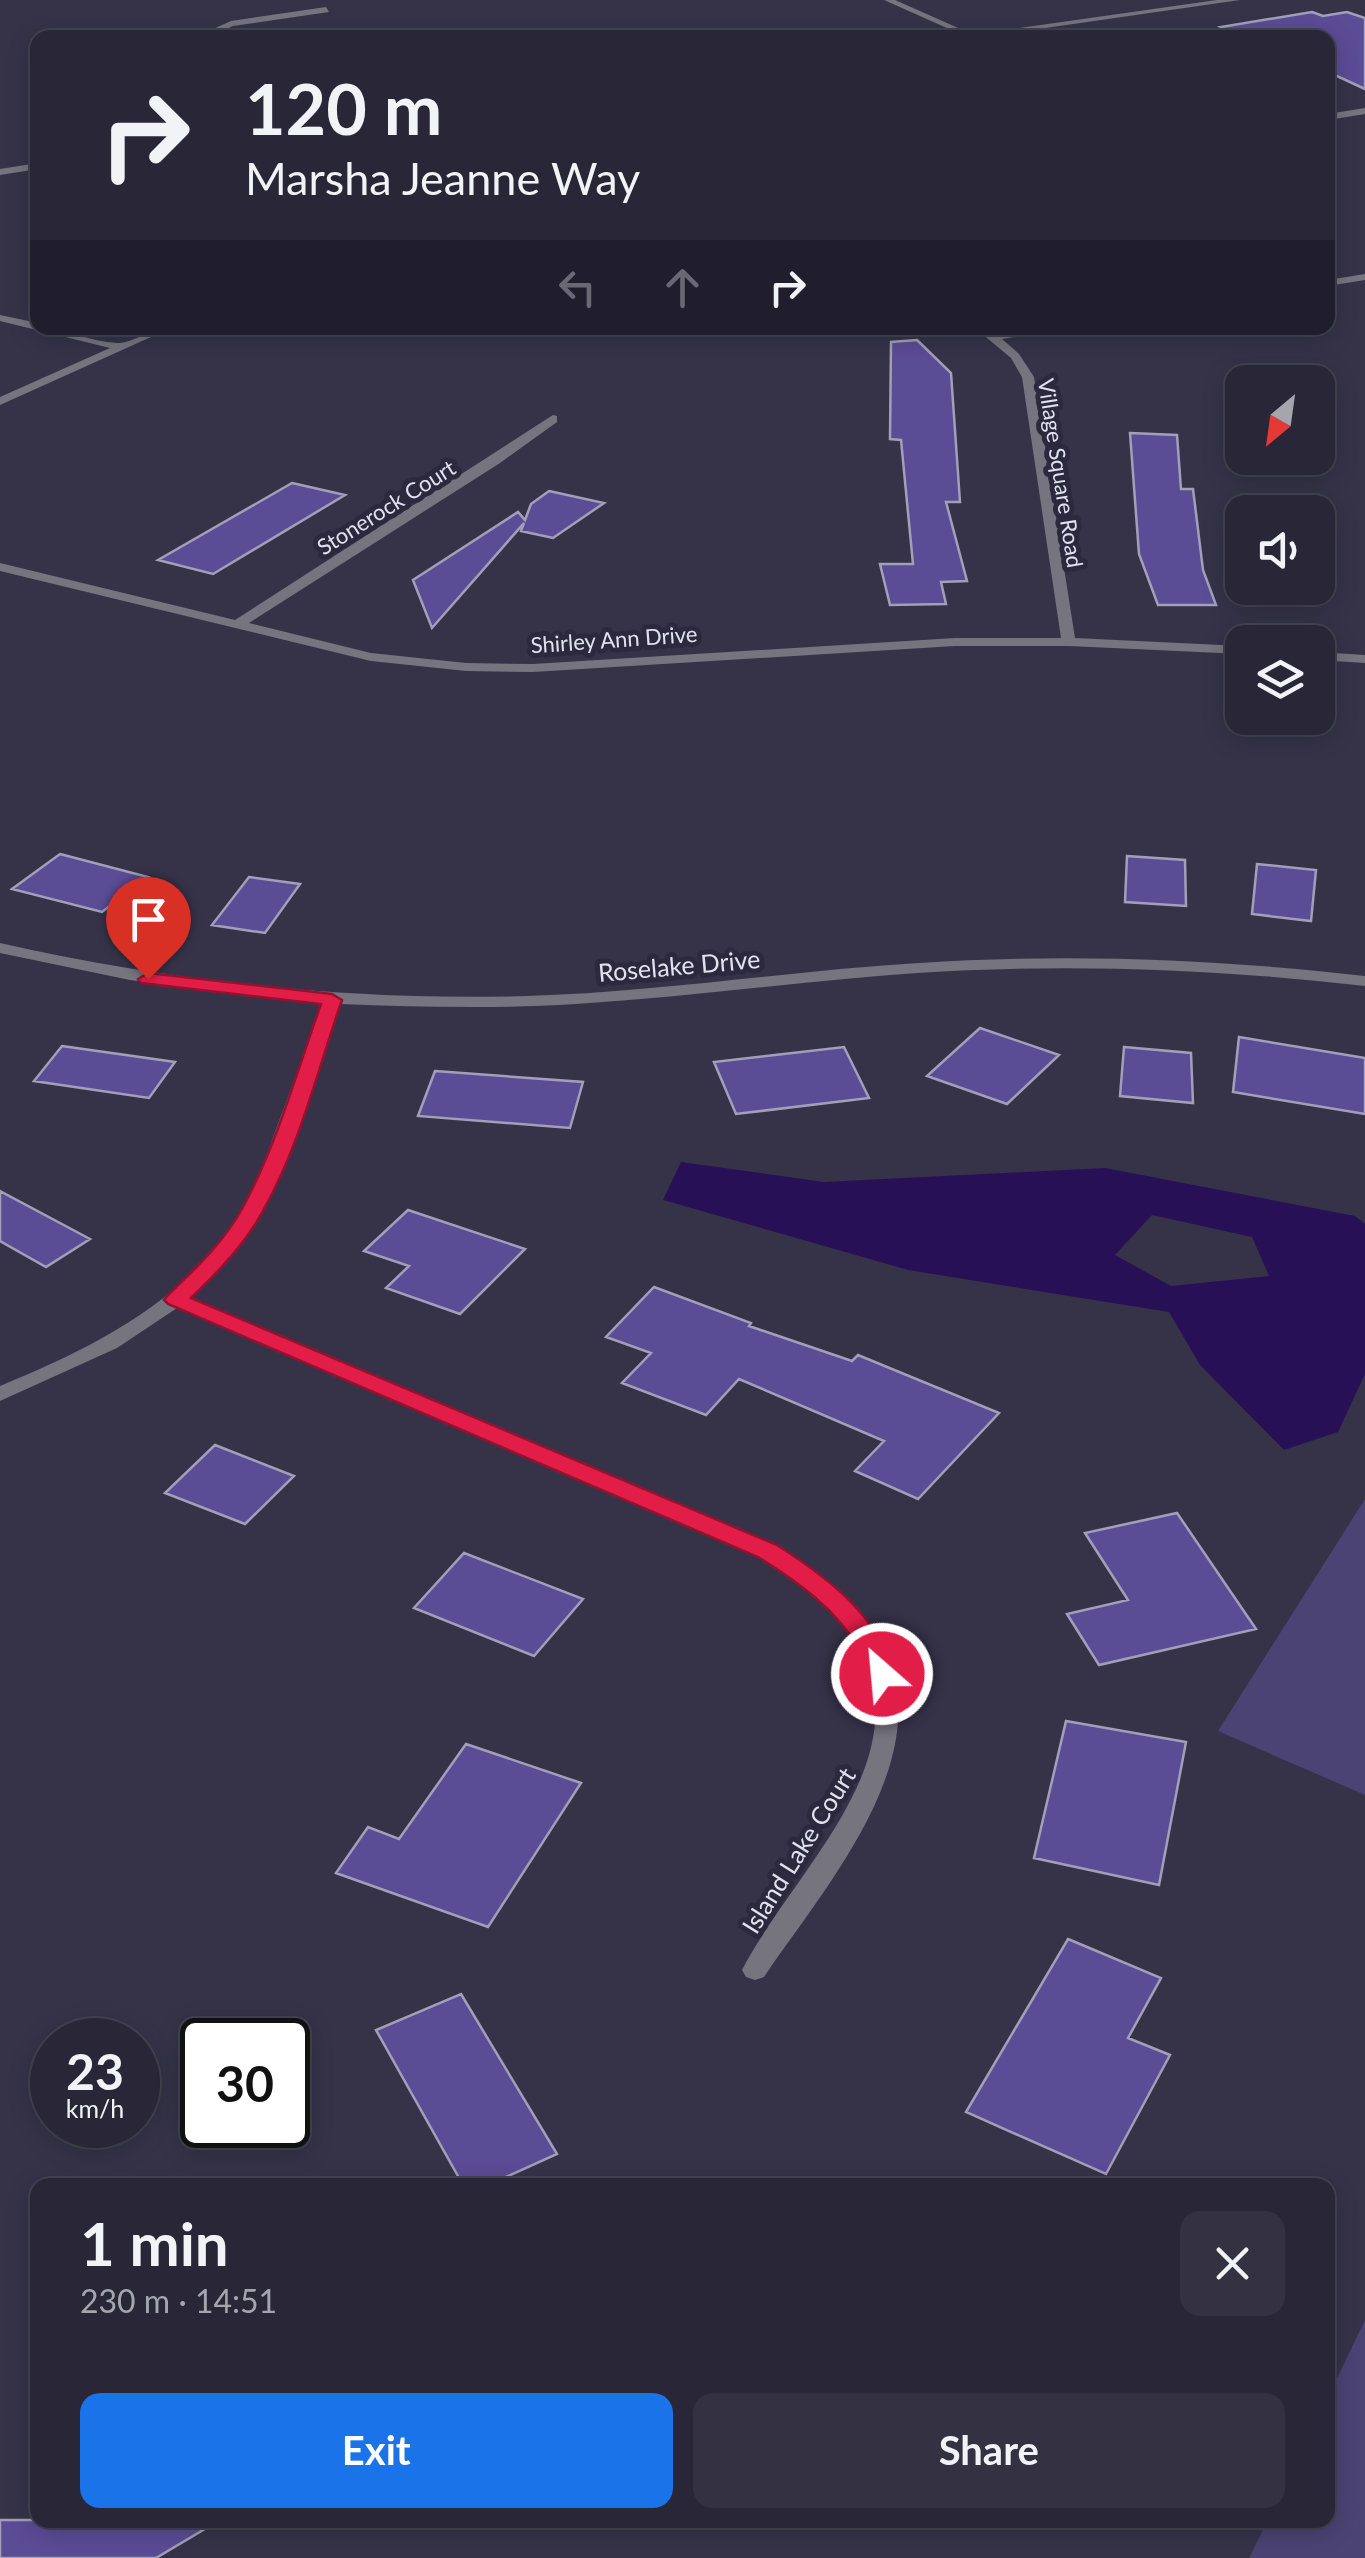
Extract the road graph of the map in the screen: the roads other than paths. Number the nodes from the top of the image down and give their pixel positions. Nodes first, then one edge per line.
1 (888, 0) edge
2 (1236, 0) edge
3 (326, 10) dead end
4 (217, 30) edge
5 (958, 30) edge
6 (1008, 30) edge
7 (1365, 111) edge
8 (1335, 116) edge
9 (30, 167) edge
10 (0, 172) edge
11 (1365, 276) edge
12 (1335, 282) edge
13 (0, 318) edge
14 (30, 325) edge
15 (72, 335) edge
16 (148, 335) edge
17 (1003, 335) edge
18 (994, 336) joint
19 (121, 347) junction
20 (0, 401) edge
21 (553, 419) dead end
22 (0, 567) edge
23 (237, 624) junction
24 (1069, 642) junction
25 (1225, 649) edge
26 (1335, 657) edge
27 (1365, 659) edge
28 (0, 948) edge
29 (1365, 981) edge
30 (332, 1000) junction
31 (176, 1300) junction
32 (0, 1394) edge
33 (755, 1970) dead end

1 - 5 street
2 - 6 street
3 - 4 street
7 - 8 street
9 - 10 street
11 - 12 street
13 - 14 street
15 - 19 street
16 - 19 street
17 - 18 street
18 - 24 street, Village Square Road
19 - 20 street
21 - 23 street, Stonerock Court
22 - 23 street, Shirley Ann Drive
23 - 24 street, Shirley Ann Drive
24 - 25 street, Shirley Ann Drive
26 - 27 street
28 - 30 street, Roselake Drive
29 - 30 street, Roselake Drive
30 - 31 street
31 - 32 street
31 - 33 street, Island Lake Court

